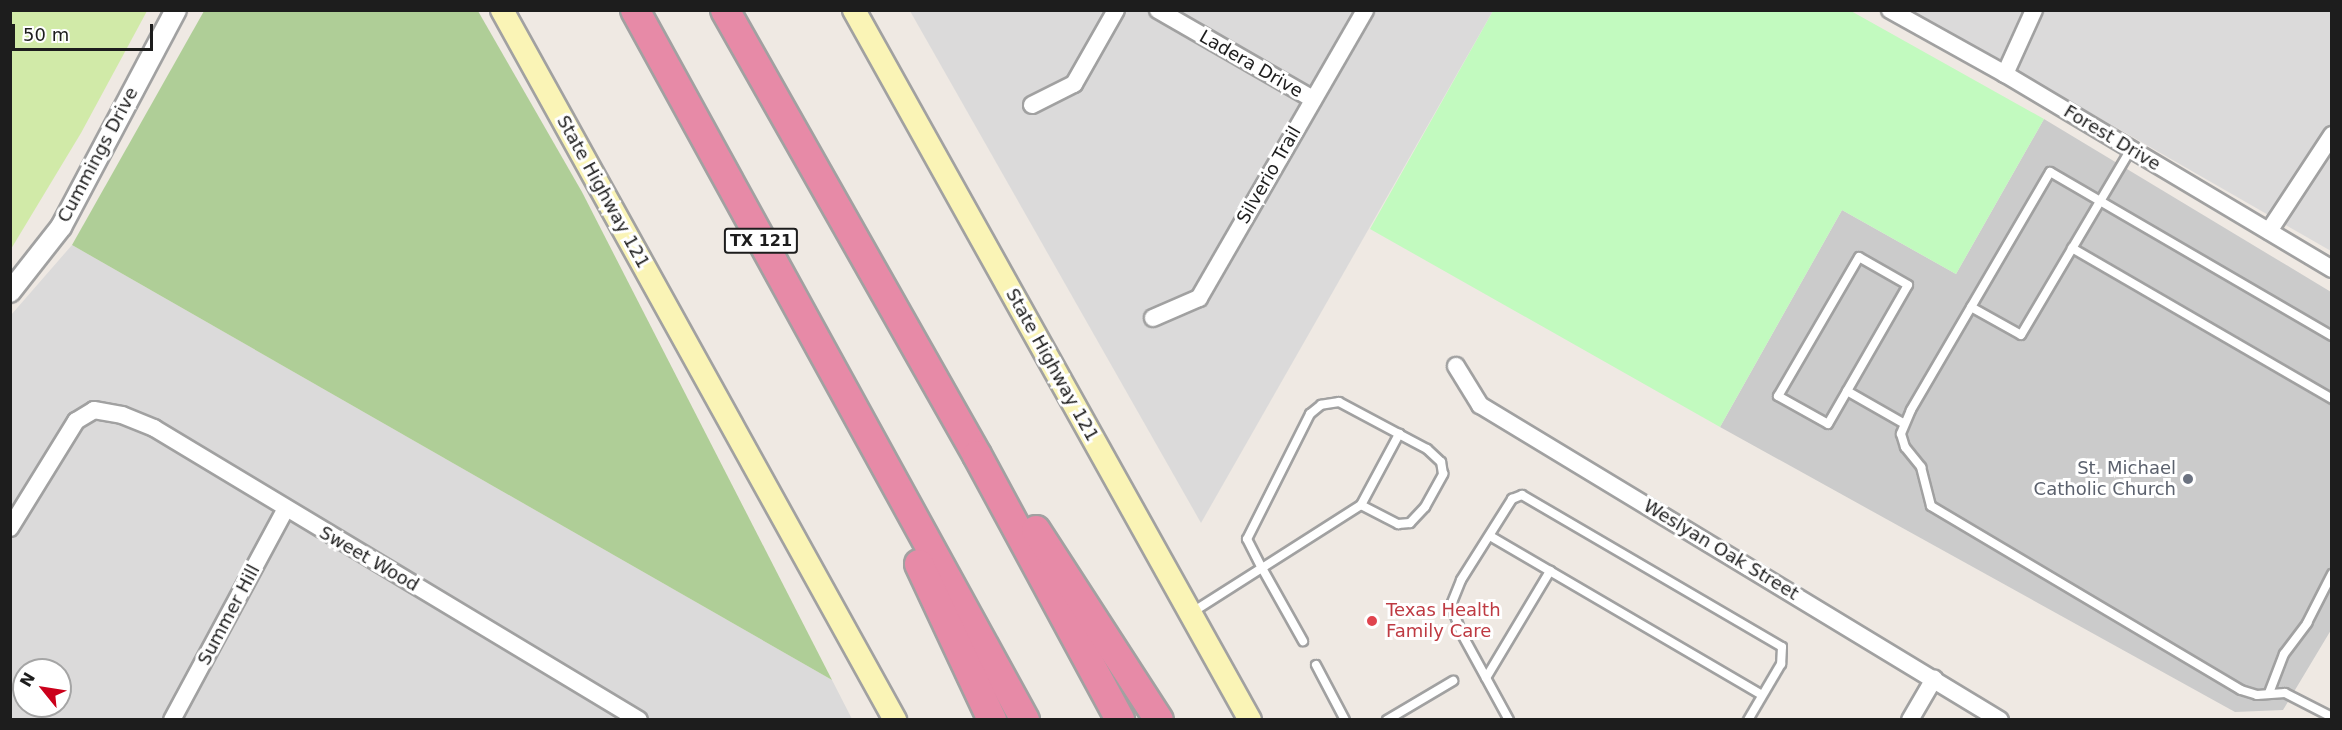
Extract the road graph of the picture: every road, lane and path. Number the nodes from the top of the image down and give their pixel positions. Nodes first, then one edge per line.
1 (176, 10) edge
2 (502, 10) edge
3 (635, 10) edge
4 (725, 10) edge
5 (854, 10) edge
6 (1116, 10) edge
7 (1158, 10) edge
8 (1365, 10) edge
9 (1890, 10) edge
10 (2034, 10) edge
11 (2005, 74) junction
12 (1313, 99) junction
13 (1032, 105) dead end
14 (2331, 135) edge
15 (2131, 149) junction
16 (2100, 201) junction
17 (2269, 231) junction
18 (2072, 248) junction
19 (2331, 269) edge
20 (10, 292) edge
21 (1971, 307) junction
22 (1153, 318) dead end
23 (2331, 336) edge
24 (1456, 366) dead end
25 (1847, 391) junction
26 (2331, 399) edge
27 (1903, 423) junction
28 (1399, 435) junction
29 (977, 455) junction
30 (887, 471) junction
31 (1361, 505) junction
32 (285, 510) junction
33 (10, 528) edge
34 (1490, 536) junction
35 (1262, 568) junction
36 (1550, 570) junction
37 (2331, 574) edge
38 (1191, 614) junction
39 (1303, 641) dead end
40 (1316, 665) dead end
41 (1486, 678) junction
42 (1934, 680) junction
43 (1453, 681) dead end
44 (2269, 693) junction
45 (1762, 695) junction
46 (2331, 717) edge
47 (172, 720) edge
48 (639, 720) edge
49 (895, 720) edge
50 (992, 720) edge
51 (1025, 720) edge
52 (1120, 720) edge
53 (1159, 720) edge
54 (1250, 720) edge
55 (1345, 720) edge
56 (1387, 720) edge
57 (1509, 720) edge
58 (1748, 720) edge
59 (1910, 720) edge
60 (2000, 720) edge

1 - 20 street, Cummings Drive
2 - 49 main road, State Highway 121
3 - 30 highway, TX 121
4 - 29 highway
5 - 38 main road, State Highway 121
6 - 13 street
7 - 12 street, Ladera Drive
8 - 12 street, Silverio Trail
9 - 11 street, Forest Drive
10 - 11 street
11 - 15 street, Forest Drive
12 - 22 street, Silverio Trail
14 - 17 street
15 - 16 lane
15 - 17 street, Forest Drive
16 - 18 lane
16 - 21 lane
16 - 23 lane
17 - 19 street, Forest Drive
18 - 21 lane
18 - 26 lane
21 - 27 lane
24 - 42 street, Weslyan Oak Street
25 - 25 lane
25 - 27 lane
27 - 44 lane
28 - 31 lane
28 - 31 lane
28 - 35 lane
29 - 52 highway
29 - 53 highway
30 - 50 highway
30 - 51 highway, TX 121
31 - 35 lane
32 - 33 street, Sweet Wood
32 - 47 street, Summer Hill
32 - 48 street, Sweet Wood
34 - 36 lane
34 - 41 lane
34 - 45 lane
35 - 38 lane
35 - 39 lane
36 - 41 lane
36 - 45 lane
37 - 44 lane
38 - 54 main road, State Highway 121
40 - 55 lane
41 - 57 lane
42 - 59 street
42 - 60 street, Weslyan Oak Street
43 - 56 lane
44 - 46 lane
45 - 58 lane

